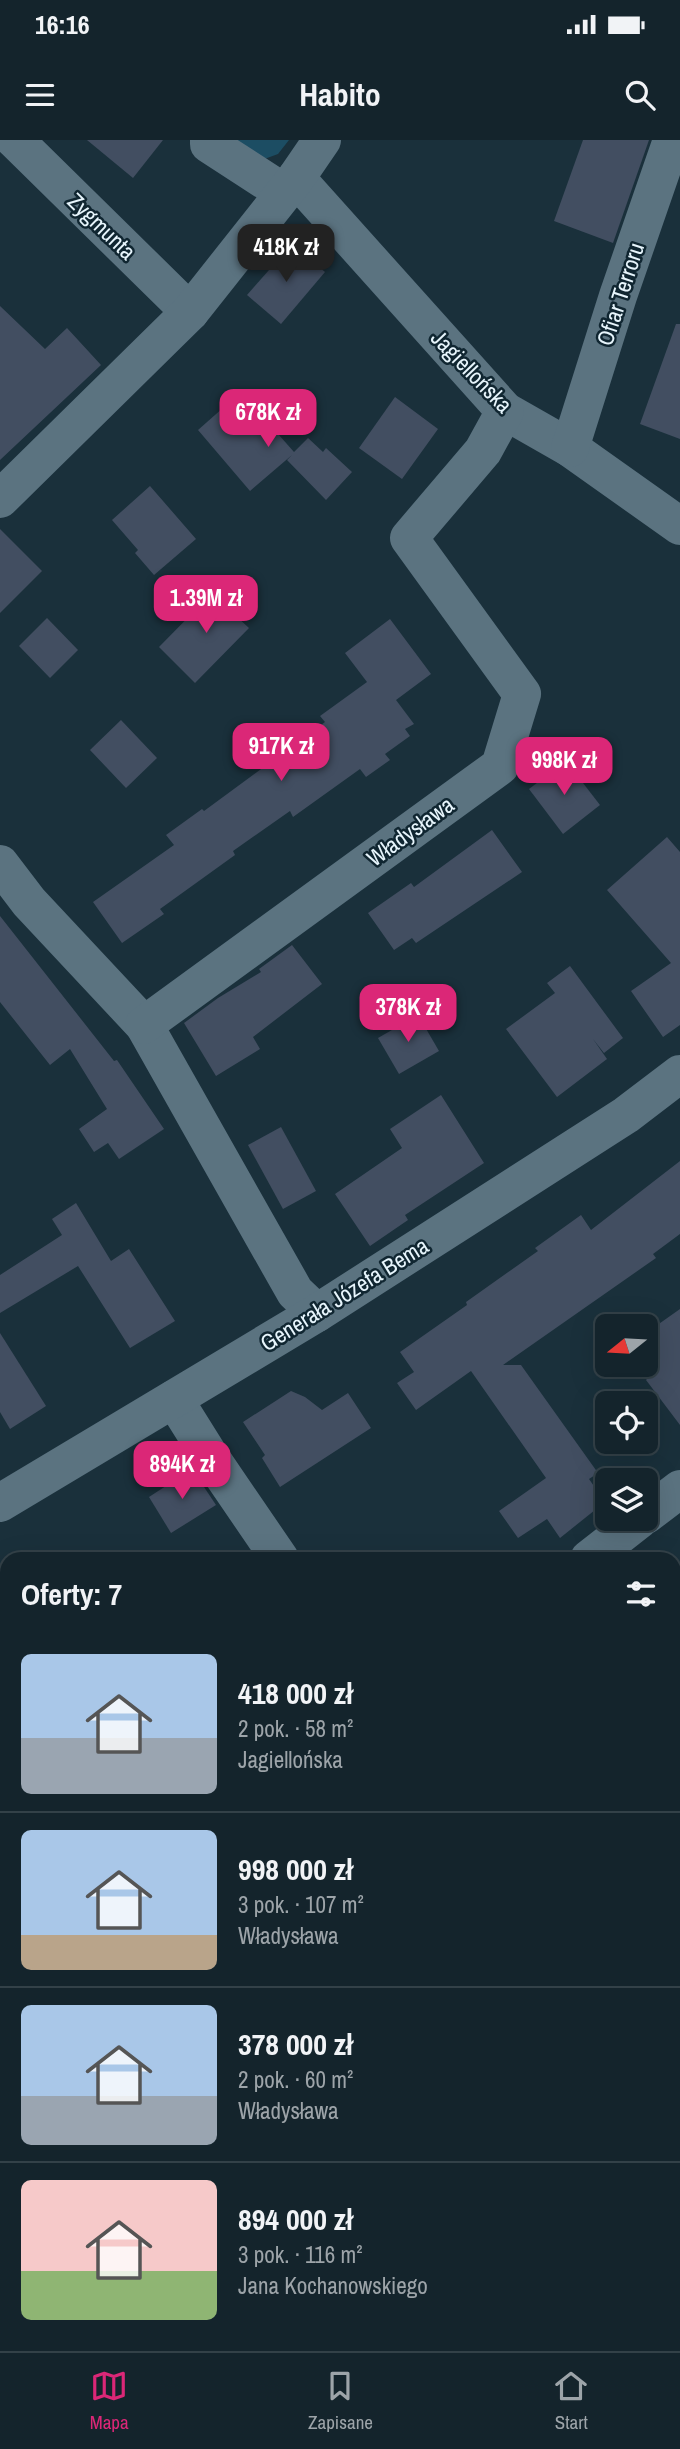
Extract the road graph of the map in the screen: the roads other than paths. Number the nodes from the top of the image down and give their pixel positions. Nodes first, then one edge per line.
1 (15, 140) edge
2 (209, 140) edge
3 (321, 140) edge
4 (672, 140) edge
5 (289, 185) junction
6 (190, 312) junction
7 (505, 411) junction
8 (570, 448) junction
9 (0, 499) edge
10 (680, 526) edge
11 (0, 864) edge
12 (144, 1025) junction
13 (680, 1074) edge
14 (317, 1313) junction
15 (174, 1399) junction
16 (680, 1489) edge
17 (0, 1503) edge
18 (658, 1506) edge
19 (625, 1531) edge
20 (275, 1552) edge
21 (598, 1552) edge

1 - 6 street, Zygmunta
2 - 5 street, Jagiellońska
3 - 5 street
4 - 8 street, Ofiar Terroru
5 - 6 street
5 - 7 street, Jagiellońska
6 - 9 street
7 - 8 street, Jagiellońska
7 - 12 street, Władysława
8 - 10 street, Jagiellońska
11 - 12 street
12 - 14 street
13 - 14 street, Generała Józefa Bema
14 - 15 street, Generała Józefa Bema
15 - 17 street, Generała Józefa Bema
15 - 20 street
16 - 18 street
19 - 21 street

